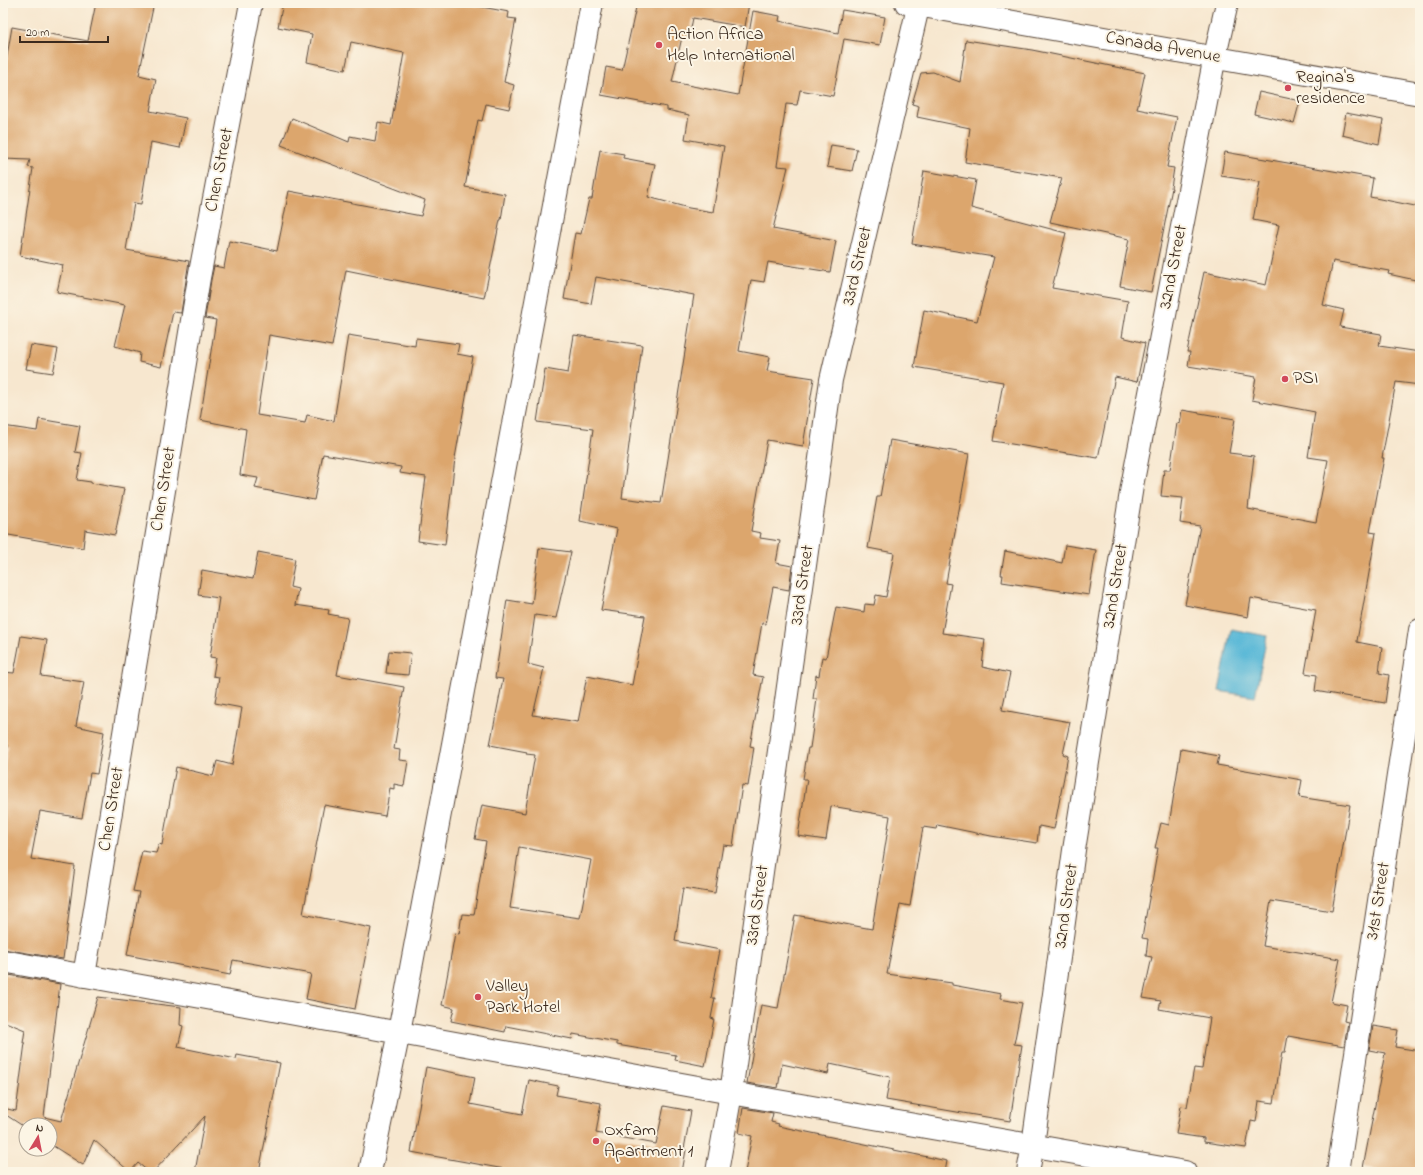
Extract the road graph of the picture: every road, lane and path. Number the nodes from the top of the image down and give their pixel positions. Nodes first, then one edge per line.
1 (251, 3) edge
2 (592, 3) edge
3 (1227, 3) edge
4 (915, 4) edge
5 (1215, 56) junction
6 (1420, 94) edge
7 (1420, 630) edge
8 (3, 961) edge
9 (84, 976) junction
10 (399, 1032) junction
11 (732, 1093) junction
12 (1033, 1146) junction
13 (370, 1172) edge
14 (717, 1172) edge
15 (1028, 1172) edge
16 (1185, 1172) edge
17 (1338, 1172) edge

1 - 9 street, Chen Street
2 - 10 street
3 - 5 street, 32nd Street
4 - 5 street, Canada Avenue
4 - 11 street, 33rd Street
5 - 6 street, Canada Avenue
5 - 12 street, 32nd Street
7 - 17 street, 31st Street
8 - 9 street
9 - 10 street
10 - 11 street
10 - 13 street
11 - 12 street
11 - 14 street, 33rd Street
12 - 15 street, 32nd Street
12 - 16 street

